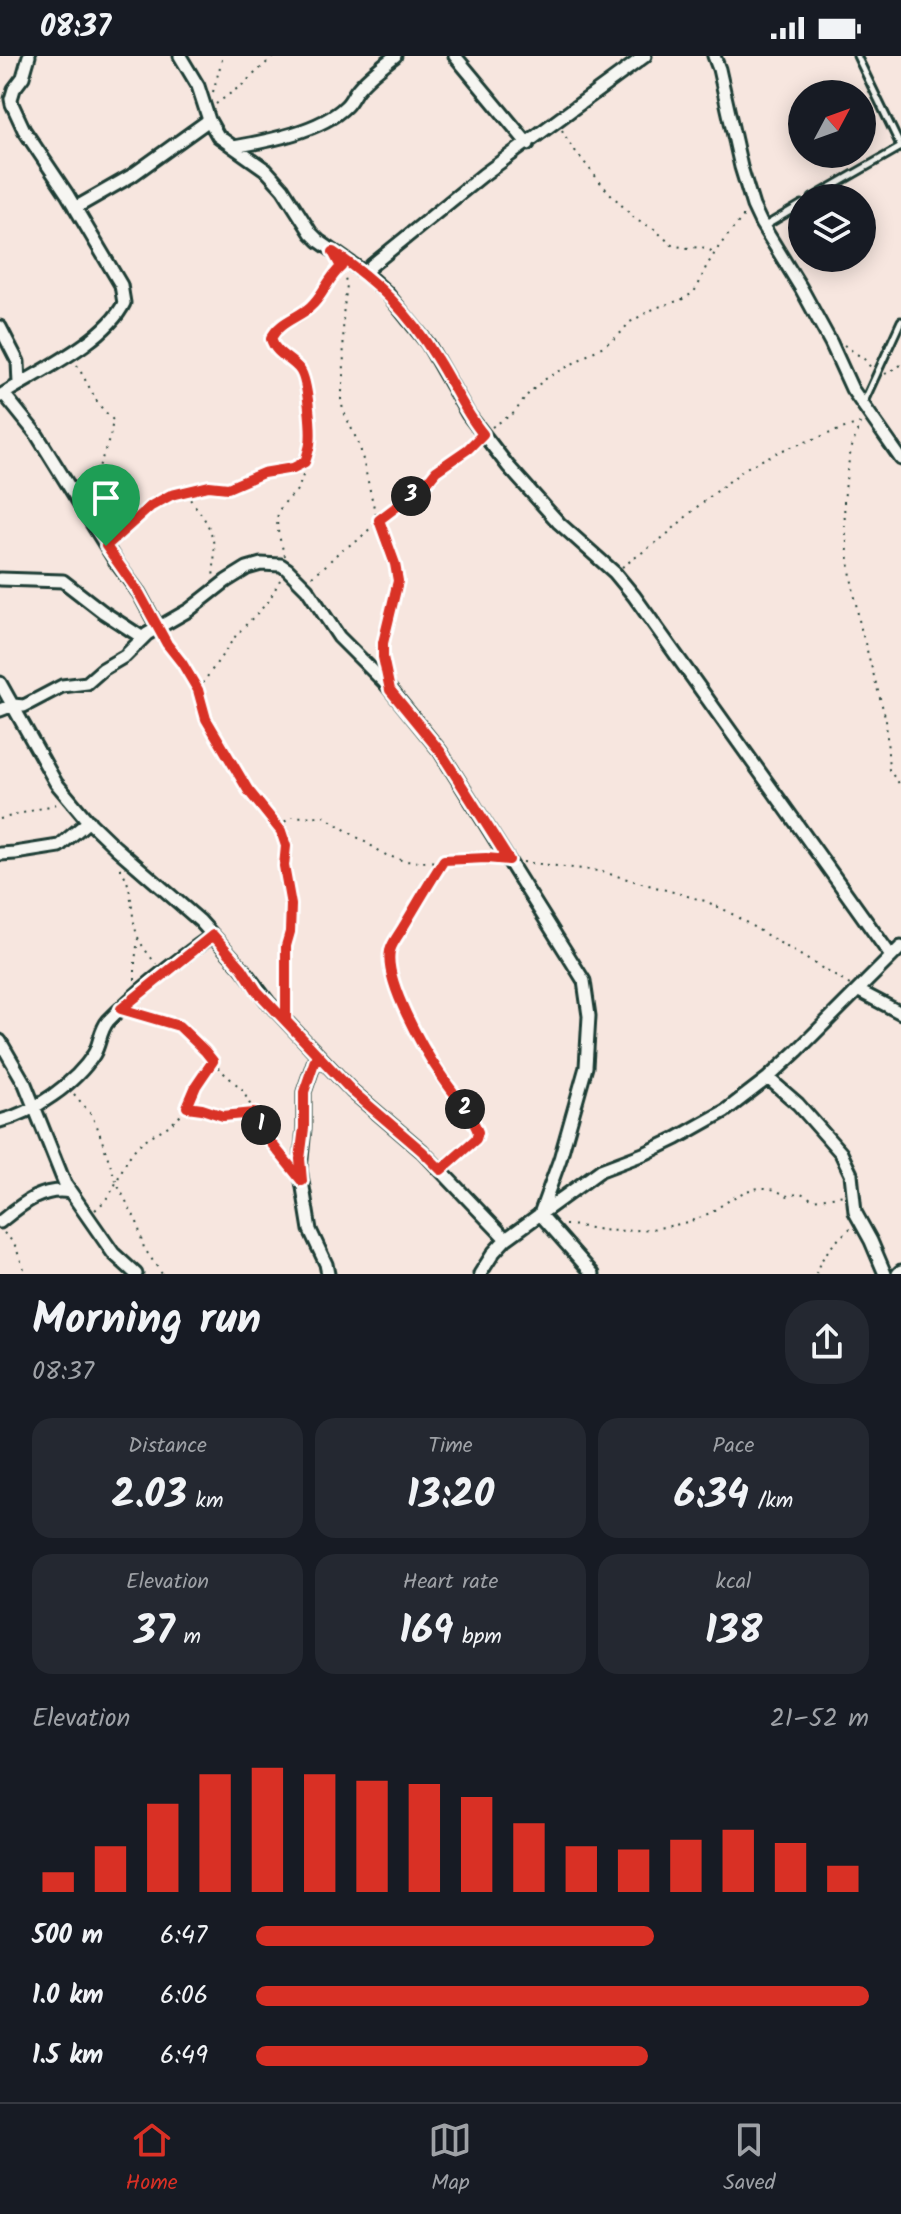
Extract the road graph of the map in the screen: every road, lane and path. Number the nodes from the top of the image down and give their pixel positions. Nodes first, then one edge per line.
1 (29, 56) edge
2 (180, 56) edge
3 (223, 56) edge
4 (274, 56) edge
5 (395, 56) edge
6 (455, 56) edge
7 (645, 56) edge
8 (714, 56) edge
9 (857, 56) edge
10 (208, 116) junction
11 (557, 123) junction
12 (528, 144) junction
13 (234, 147) junction
14 (901, 147) edge
15 (836, 184) edge
16 (753, 206) junction
17 (75, 208) junction
18 (788, 212) edge
19 (764, 226) junction
20 (333, 252) junction
21 (715, 253) junction
22 (341, 267) junction
23 (365, 273) junction
24 (901, 321) edge
25 (0, 327) edge
26 (831, 343) junction
27 (70, 354) junction
28 (901, 365) edge
29 (877, 377) junction
30 (19, 384) junction
31 (2, 395) edge
32 (863, 405) junction
33 (483, 434) junction
34 (901, 459) edge
35 (305, 462) junction
36 (184, 492) junction
37 (99, 517) dead end
38 (379, 520) junction
39 (106, 546) junction
40 (287, 569) junction
41 (615, 573) junction
42 (0, 579) edge
43 (300, 582) junction
44 (211, 592) junction
45 (158, 628) junction
46 (143, 638) junction
47 (0, 683) edge
48 (198, 690) junction
49 (390, 690) junction
50 (13, 705) junction
51 (0, 710) edge
52 (901, 786) edge
53 (71, 802) junction
54 (0, 819) edge
55 (89, 821) junction
56 (278, 826) junction
57 (115, 847) junction
58 (0, 854) edge
59 (444, 860) junction
60 (509, 860) junction
61 (213, 935) junction
62 (138, 938) junction
63 (901, 947) edge
64 (891, 956) junction
65 (163, 974) junction
66 (859, 991) junction
67 (137, 995) junction
68 (121, 1009) junction
69 (901, 1013) edge
70 (286, 1021) junction
71 (0, 1041) edge
72 (317, 1054) junction
73 (213, 1061) junction
74 (768, 1078) junction
75 (65, 1085) junction
76 (34, 1107) junction
77 (187, 1107) junction
78 (254, 1113) junction
79 (0, 1121) edge
80 (441, 1170) junction
81 (302, 1181) junction
82 (117, 1184) junction
83 (70, 1192) junction
84 (853, 1194) junction
85 (540, 1214) junction
86 (87, 1216) junction
87 (859, 1221) junction
88 (0, 1222) edge
89 (552, 1227) junction
90 (0, 1230) edge
91 (506, 1239) junction
92 (26, 1274) edge
93 (136, 1274) edge
94 (162, 1274) edge
95 (328, 1274) edge
96 (480, 1274) edge
97 (593, 1274) edge
98 (816, 1274) edge
99 (885, 1274) edge

1 - 17 street
2 - 10 street
3 - 10 path
4 - 10 path
5 - 13 street
6 - 12 street
7 - 11 street
8 - 16 street
9 - 14 lane
10 - 13 street
10 - 17 street
11 - 12 street
11 - 21 path
12 - 23 street
13 - 20 street
14 - 15 lane
16 - 19 street
16 - 21 path
17 - 27 street
18 - 19 lane
19 - 26 street
20 - 22 path
20 - 23 street
21 - 33 path
22 - 35 path
22 - 38 path
23 - 33 street
24 - 29 lane
25 - 30 street
26 - 29 path
26 - 32 street
27 - 30 street
27 - 37 path
28 - 29 path
29 - 32 lane
30 - 31 street
31 - 39 street
32 - 34 street
33 - 38 path
33 - 41 street
35 - 36 path
35 - 40 path
36 - 39 path
36 - 44 path
38 - 43 path
38 - 49 path
39 - 45 street
40 - 43 street
40 - 44 street
40 - 48 path
41 - 52 path
41 - 64 street
42 - 46 street
43 - 49 street
44 - 45 street
45 - 46 street
45 - 48 path
46 - 50 street
47 - 50 street
48 - 56 path
49 - 60 street
50 - 51 street
50 - 53 street
53 - 54 path
53 - 55 street
55 - 57 street
55 - 58 street
56 - 59 path
56 - 70 path
57 - 61 street
57 - 62 path
59 - 60 path
59 - 80 path
60 - 66 path
60 - 85 street
61 - 65 street
61 - 70 street
62 - 65 path
62 - 67 path
63 - 64 street
64 - 66 street
65 - 67 street
66 - 69 street
66 - 74 street
67 - 68 street
68 - 73 path
68 - 75 street
70 - 72 street
71 - 76 street
72 - 80 street
72 - 81 street
73 - 77 path
73 - 78 path
74 - 84 street
74 - 85 street
75 - 76 street
75 - 82 path
76 - 79 street
76 - 83 street
77 - 78 path
77 - 82 path
78 - 81 path
80 - 91 street
81 - 95 street
82 - 86 path
82 - 94 path
83 - 86 street
83 - 88 street
84 - 87 street
84 - 89 path
85 - 89 street
85 - 91 street
86 - 93 street
87 - 98 path
87 - 99 street
89 - 97 street
90 - 92 path
91 - 96 street

